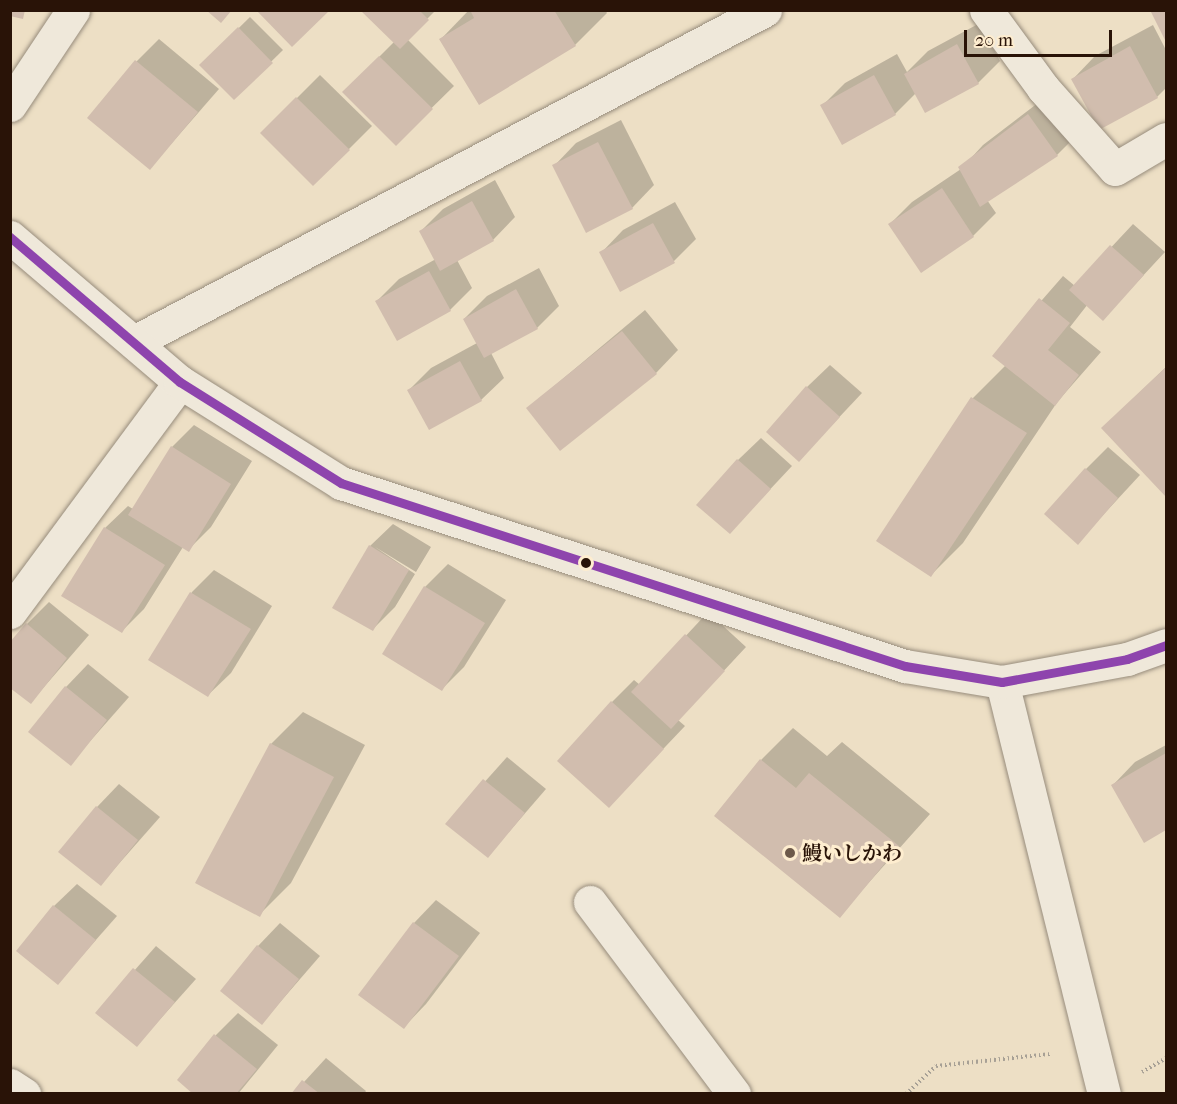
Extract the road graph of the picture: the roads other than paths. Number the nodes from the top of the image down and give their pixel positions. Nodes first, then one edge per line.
1 (73, 10) edge
2 (986, 10) edge
3 (763, 11) edge
4 (10, 105) edge
5 (1167, 139) edge
6 (10, 237) edge
7 (134, 342) junction
8 (180, 382) junction
9 (10, 612) edge
10 (1167, 645) edge
11 (1002, 682) junction
12 (590, 902) dead end
13 (10, 1085) edge
14 (24, 1094) edge
15 (734, 1094) edge
16 (1104, 1094) edge

1 - 4 street
2 - 5 street
3 - 7 street
6 - 7 street
7 - 8 street
8 - 9 street
8 - 11 street
10 - 11 street
11 - 16 street
12 - 15 street
13 - 14 street

